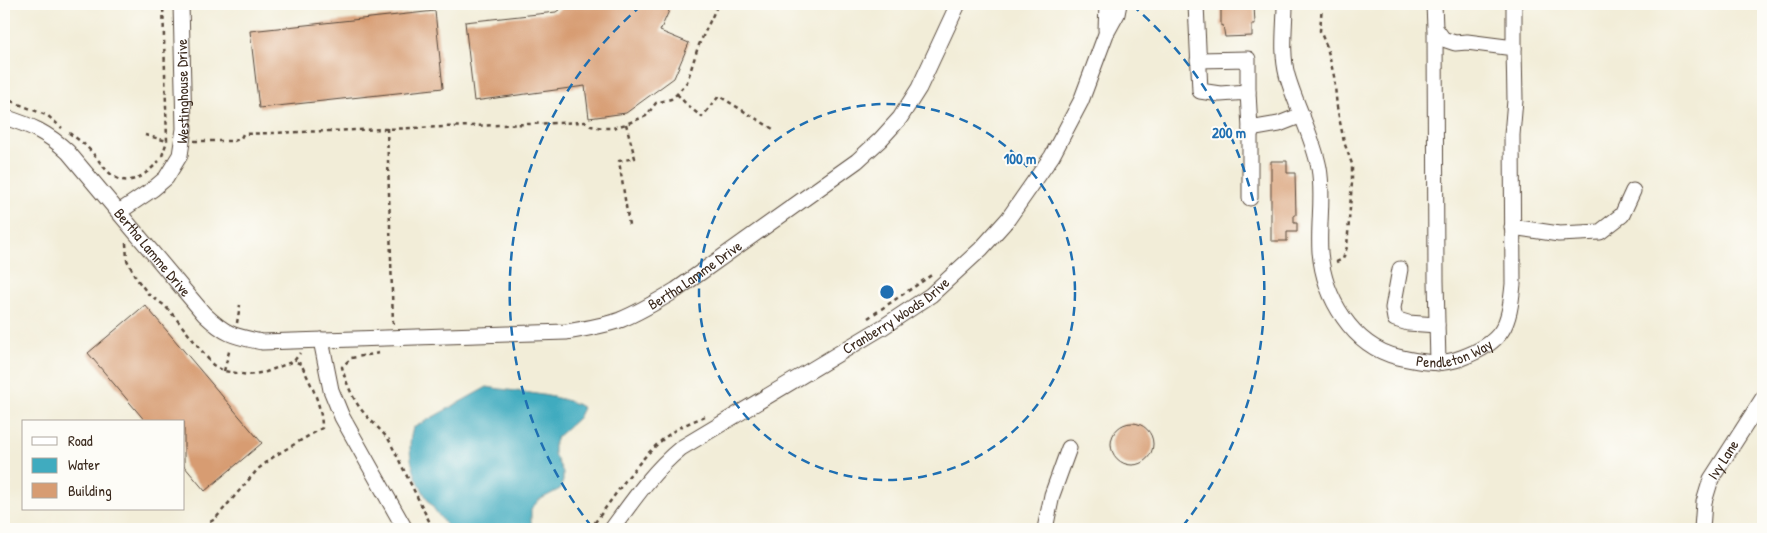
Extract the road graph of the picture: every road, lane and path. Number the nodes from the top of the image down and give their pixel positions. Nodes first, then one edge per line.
1 (163, 4) edge
2 (181, 4) edge
3 (718, 4) edge
4 (958, 4) edge
5 (1108, 4) edge
6 (1119, 4) edge
7 (1196, 4) edge
8 (1284, 4) edge
9 (1322, 4) edge
10 (1434, 4) edge
11 (1514, 4) edge
12 (1435, 28) junction
13 (1106, 34) junction
14 (1514, 48) junction
15 (1198, 60) junction
16 (1248, 92) junction
17 (677, 94) junction
18 (4, 98) edge
19 (1302, 115) junction
20 (4, 116) edge
21 (626, 124) junction
22 (387, 128) junction
23 (773, 129) dead end
24 (1250, 129) junction
25 (145, 135) dead end
26 (167, 141) junction
27 (183, 142) junction
28 (1633, 191) dead end
29 (1250, 198) dead end
30 (119, 212) junction
31 (630, 225) dead end
32 (1512, 227) junction
33 (1323, 267) junction
34 (1400, 269) dead end
35 (1437, 324) junction
36 (394, 338) junction
37 (321, 340) junction
38 (386, 352) dead end
39 (294, 361) dead end
40 (1438, 364) junction
41 (1763, 398) edge
42 (1069, 448) dead end
43 (207, 529) edge
44 (405, 529) edge
45 (433, 529) edge
46 (612, 529) edge
47 (1045, 529) edge
48 (1702, 529) edge

1 - 26 path
2 - 27 street, Westinghouse Drive
3 - 17 path
4 - 36 street, Bertha Lamme Drive
5 - 13 street, Cranberry Woods Drive
6 - 13 street, Cranberry Woods Drive
7 - 15 street
8 - 19 street, Pendleton Way
9 - 33 path
10 - 12 street
11 - 14 street, Pendleton Way
12 - 14 street
12 - 35 street
13 - 46 street, Cranberry Woods Drive
14 - 32 street, Pendleton Way
15 - 16 street
15 - 16 street
16 - 24 street
17 - 21 path
17 - 23 path
18 - 26 path
19 - 24 street
19 - 33 street, Pendleton Way
20 - 30 street, Bertha Lamme Drive
21 - 22 path
21 - 31 path
22 - 27 path
22 - 36 path
24 - 29 street
25 - 26 path
27 - 30 street, Westinghouse Drive
28 - 32 street
30 - 37 street, Bertha Lamme Drive
32 - 40 street, Pendleton Way
33 - 40 street, Pendleton Way
34 - 35 street
35 - 40 street
36 - 37 street, Bertha Lamme Drive
37 - 44 street
38 - 45 path
39 - 43 path
41 - 48 street, Ivy Lane
42 - 47 street

